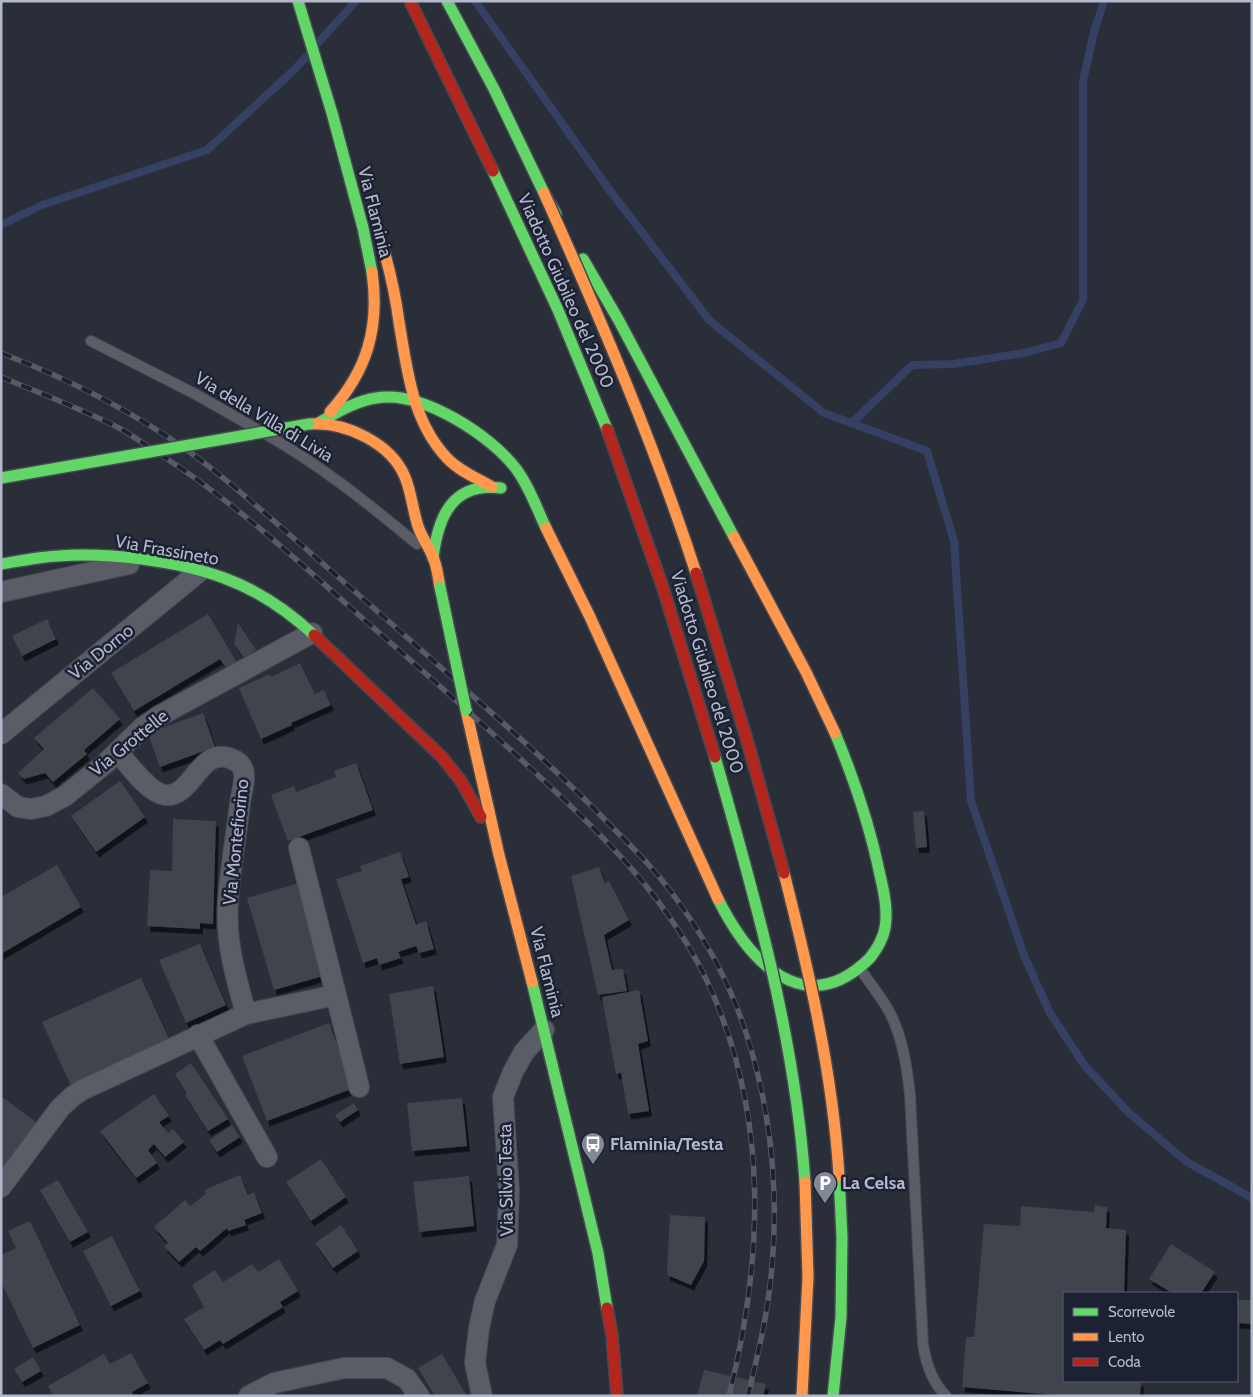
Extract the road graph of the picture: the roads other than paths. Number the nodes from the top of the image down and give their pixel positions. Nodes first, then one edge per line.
1 (298, 1) edge
2 (410, 1) edge
3 (447, 1) edge
4 (544, 193) junction
5 (355, 198) junction
6 (374, 225) dead end
7 (380, 240) dead end
8 (91, 341) dead end
9 (415, 402) junction
10 (314, 423) junction
11 (1, 478) edge
12 (492, 486) junction
13 (542, 522) junction
14 (433, 558) junction
15 (146, 560) junction
16 (1, 564) edge
17 (200, 571) junction
18 (1, 592) edge
19 (312, 633) junction
20 (466, 710) junction
21 (461, 725) dead end
22 (1, 734) edge
23 (420, 734) junction
24 (440, 740) dead end
25 (118, 752) junction
26 (1, 794) edge
27 (299, 848) dead end
28 (499, 855) junction
29 (860, 969) junction
30 (336, 995) junction
31 (246, 1014) junction
32 (544, 1030) junction
33 (198, 1035) junction
34 (359, 1087) dead end
35 (267, 1157) dead end
36 (1, 1187) edge
37 (249, 1396) edge
38 (419, 1396) edge
39 (482, 1396) edge
40 (617, 1396) edge
41 (802, 1396) edge
42 (834, 1396) edge
43 (946, 1396) edge

1 - 5 main road, Via Flaminia
2 - 41 main road, Viadotto Giubileo del 2000, bridge
3 - 4 main road, Viadotto Giubileo del 2000
4 - 29 main road, bridge
4 - 42 main road, Viadotto Giubileo del 2000, bridge
5 - 6 main road
5 - 10 main road, Via Flaminia
7 - 9 main road
8 - 14 lane, Via della Villa di Livia
9 - 10 main road
9 - 12 main road
9 - 13 main road
10 - 11 main road, bridge
10 - 14 main road, Via Flaminia
12 - 13 main road
12 - 14 main road, Via Flaminia
13 - 29 main road
14 - 20 main road, Via Flaminia, bridge
15 - 16 main road, Via Frassineto
15 - 17 main road, Via Frassineto
15 - 18 street
17 - 19 main road, Via Frassineto
17 - 22 street, Via Dorno
19 - 23 main road, Via Frassineto
19 - 25 street, Via Grottelle
20 - 21 main road
20 - 28 main road, Via Flaminia
23 - 24 main road
23 - 28 main road, Via Frassineto
25 - 26 street, Via Grottelle
25 - 31 street, Via Montefiorino
27 - 30 street
28 - 32 main road, Via Flaminia
29 - 43 lane
30 - 31 street
30 - 34 street
31 - 33 street
32 - 39 street, Via Silvio Testa
32 - 40 main road, Via Flaminia
33 - 35 street
33 - 36 street
37 - 38 street

